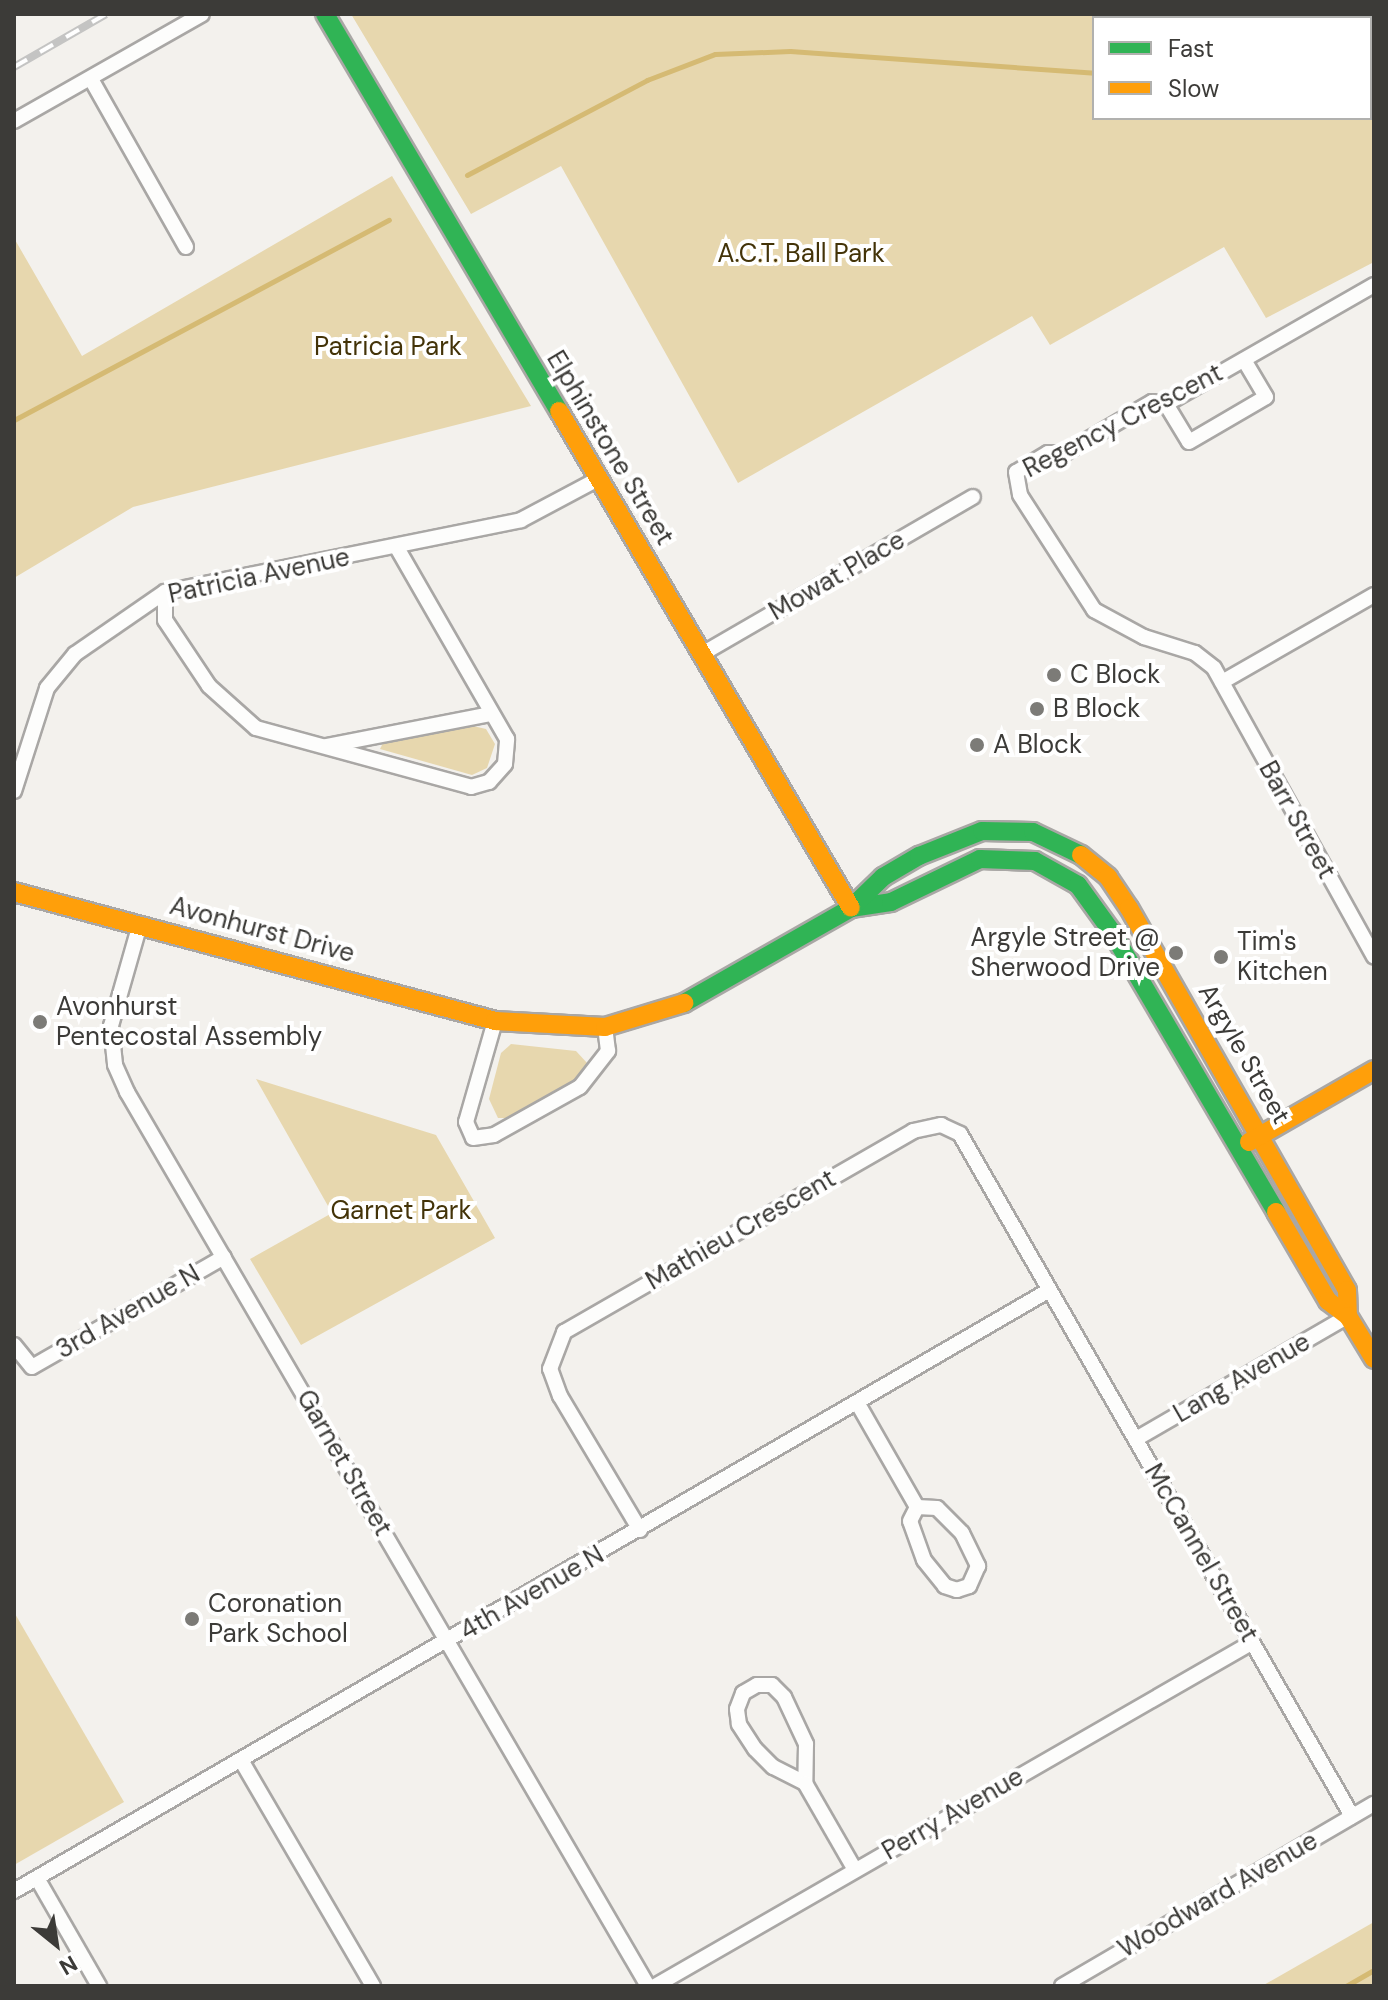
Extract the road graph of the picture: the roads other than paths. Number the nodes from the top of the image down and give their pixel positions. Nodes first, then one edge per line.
1 (202, 14) edge
2 (325, 14) edge
3 (91, 79) junction
4 (14, 121) edge
5 (186, 247) dead end
6 (1374, 285) edge
7 (1244, 360) junction
8 (1166, 404) junction
9 (600, 478) junction
10 (973, 497) dead end
11 (397, 548) junction
12 (165, 592) junction
13 (1374, 595) edge
14 (702, 654) junction
15 (1222, 682) junction
16 (490, 714) junction
17 (322, 747) junction
18 (14, 791) edge
19 (1058, 843) joint
20 (1035, 861) joint
21 (14, 892) edge
22 (851, 908) junction
23 (140, 924) junction
24 (1374, 957) edge
25 (495, 1021) junction
26 (605, 1027) junction
27 (1374, 1070) edge
28 (1261, 1136) junction
29 (1239, 1148) junction
30 (224, 1257) junction
31 (1048, 1291) junction
32 (1348, 1316) junction
33 (14, 1345) edge
34 (1374, 1359) edge
35 (858, 1404) junction
36 (1136, 1439) junction
37 (917, 1507) junction
38 (640, 1530) junction
39 (447, 1642) junction
40 (1251, 1643) junction
41 (241, 1760) junction
42 (805, 1783) junction
43 (1374, 1804) edge
44 (1352, 1816) junction
45 (855, 1870) junction
46 (37, 1878) junction
47 (14, 1891) edge
48 (99, 1986) edge
49 (373, 1986) edge
50 (648, 1986) edge
51 (655, 1986) edge
52 (1062, 1986) edge

1 - 3 street
2 - 9 street, Elphinstone Street
3 - 4 street
3 - 5 street
6 - 7 street, Regency Crescent
7 - 8 street, Regency Crescent
7 - 8 street
8 - 15 street, Regency Crescent
9 - 11 street, Patricia Avenue
9 - 14 street, Elphinstone Street
10 - 14 street, Mowat Place
11 - 12 street, Patricia Avenue
11 - 16 street
12 - 17 street
12 - 18 street, Patricia Avenue
13 - 15 street
14 - 22 street, Elphinstone Street
15 - 24 street, Barr Street
16 - 17 street
16 - 17 street
19 - 22 street, Avonhurst Drive
19 - 28 street, Argyle Street
20 - 22 street, Avonhurst Drive
20 - 29 street, Argyle Street
21 - 23 street, Avonhurst Drive
22 - 26 street, Avonhurst Drive
23 - 25 street, Avonhurst Drive
23 - 30 street, Garnet Street
25 - 26 street, Avonhurst Drive
25 - 26 street
27 - 28 street
28 - 29 street
28 - 32 street, Argyle Street
29 - 32 street, Argyle Street
30 - 33 street, 3rd Avenue N
30 - 39 street, Garnet Street
31 - 35 street, 4th Avenue N
31 - 36 street, McCannel Street
31 - 38 street, Mathieu Crescent
32 - 34 street, Argyle Street
32 - 36 street, Lang Avenue
35 - 37 street
35 - 38 street, 4th Avenue N
36 - 40 street, McCannel Street
37 - 37 street
38 - 39 street, 4th Avenue N
39 - 41 street, 4th Avenue N
39 - 50 street, Garnet Street
40 - 44 street, McCannel Street
40 - 45 street, Perry Avenue
41 - 46 street, 4th Avenue N
41 - 49 street
42 - 42 street
42 - 45 street
43 - 44 street, Woodward Avenue
44 - 52 street, Woodward Avenue
45 - 51 street, Perry Avenue
46 - 47 street, 4th Avenue N
46 - 48 street

